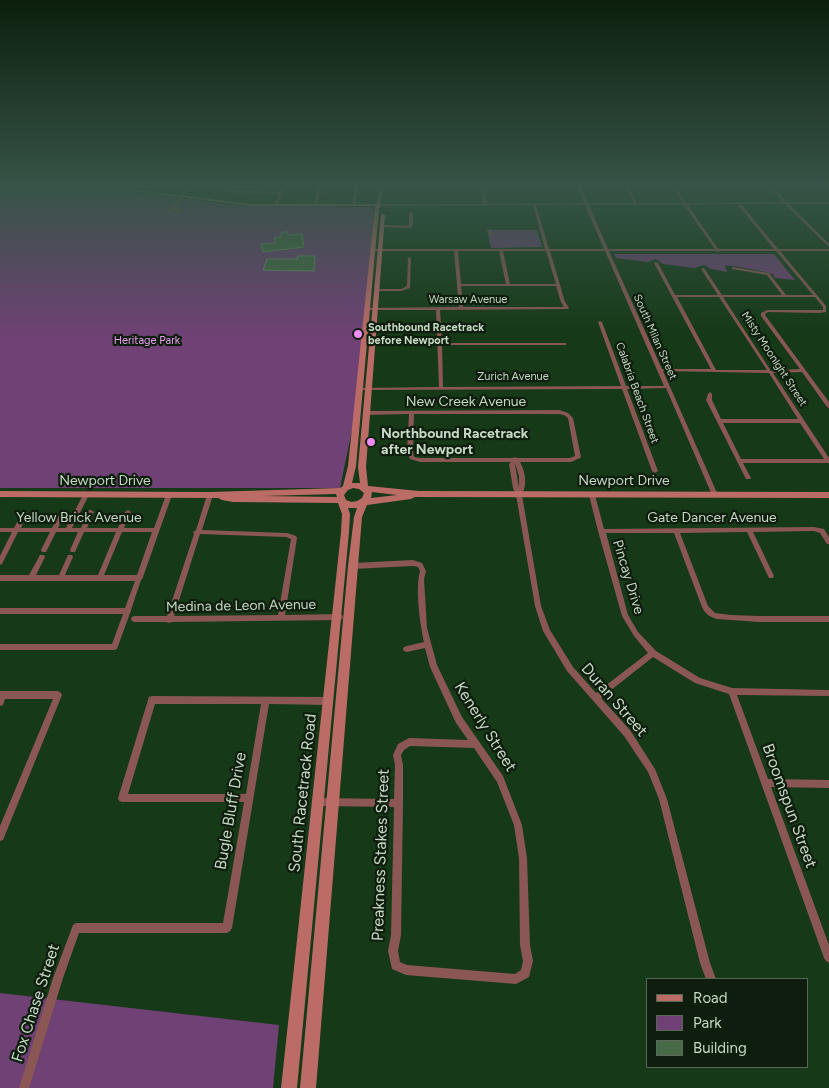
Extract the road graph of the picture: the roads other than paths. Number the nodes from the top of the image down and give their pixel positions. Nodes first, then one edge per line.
1 (378, 238) edge
2 (380, 238) edge
3 (544, 238) edge
4 (600, 238) edge
5 (709, 238) edge
6 (767, 238) edge
7 (377, 250) junction
8 (456, 250) junction
9 (501, 250) junction
10 (547, 250) junction
11 (605, 250) junction
12 (777, 250) junction
13 (829, 250) edge
14 (718, 251) junction
15 (409, 258) dead end
16 (656, 263) dead end
17 (732, 268) dead end
18 (704, 269) dead end
19 (558, 284) junction
20 (458, 285) junction
21 (508, 285) junction
22 (376, 290) junction
23 (674, 296) junction
24 (721, 296) junction
25 (785, 296) junction
26 (815, 296) junction
27 (371, 309) junction
28 (438, 309) junction
29 (461, 309) junction
30 (600, 322) dead end
31 (439, 344) junction
32 (564, 344) dead end
33 (659, 370) junction
34 (714, 370) junction
35 (769, 370) junction
36 (803, 370) junction
37 (624, 387) junction
38 (667, 387) junction
39 (441, 388) junction
40 (360, 389) junction
41 (369, 389) junction
42 (710, 394) dead end
43 (829, 406) edge
44 (366, 413) junction
45 (412, 413) junction
46 (719, 421) junction
47 (802, 421) junction
48 (515, 459) junction
49 (740, 461) junction
50 (655, 471) dead end
51 (748, 478) dead end
52 (365, 488) junction
53 (0, 494) edge
54 (419, 494) junction
55 (829, 494) edge
56 (86, 495) junction
57 (169, 495) junction
58 (210, 495) junction
59 (343, 495) junction
60 (519, 495) junction
61 (592, 495) junction
62 (715, 495) junction
63 (364, 502) junction
64 (63, 512) dead end
65 (90, 512) dead end
66 (128, 512) dead end
67 (26, 513) dead end
68 (0, 530) edge
69 (54, 530) junction
70 (68, 530) junction
71 (82, 530) junction
72 (120, 530) junction
73 (157, 530) junction
74 (18, 531) junction
75 (601, 531) junction
76 (676, 531) junction
77 (750, 531) junction
78 (196, 532) junction
79 (829, 542) edge
80 (73, 550) dead end
81 (70, 557) dead end
82 (0, 562) edge
83 (353, 566) junction
84 (771, 576) dead end
85 (0, 578) edge
86 (31, 578) junction
87 (61, 578) junction
88 (100, 578) junction
89 (140, 578) junction
90 (128, 611) junction
91 (0, 612) edge
92 (281, 617) junction
93 (343, 617) junction
94 (134, 619) dead end
95 (829, 619) edge
96 (169, 620) junction
97 (426, 645) junction
98 (0, 648) edge
99 (407, 649) dead end
100 (653, 653) junction
101 (732, 691) junction
102 (829, 693) edge
103 (1, 698) edge
104 (595, 698) junction
105 (266, 700) junction
106 (329, 701) junction
107 (475, 744) junction
108 (765, 783) junction
109 (829, 784) edge
110 (249, 798) junction
111 (318, 802) junction
112 (333, 802) junction
113 (399, 802) junction
114 (0, 837) edge
115 (76, 928) joint
116 (829, 958) edge
117 (396, 965) joint
118 (711, 978) edge
119 (24, 1088) edge
120 (289, 1088) edge
121 (308, 1088) edge

1 - 7 main road, South Racetrack Road
2 - 7 main road, South Racetrack Road
3 - 10 street
4 - 11 street, South Milan Street
5 - 14 street
6 - 12 street
7 - 8 street
7 - 22 main road, South Racetrack Road
7 - 27 main road, South Racetrack Road
8 - 9 street
8 - 20 street
9 - 10 street
9 - 21 street
10 - 11 street
10 - 19 street
11 - 14 street
11 - 33 street, South Milan Street
12 - 13 street
12 - 14 street
12 - 26 street
15 - 22 street
16 - 23 street
17 - 25 street
18 - 24 street, Misty Moonlght Street
19 - 21 street
19 - 29 street, Warsaw Avenue
20 - 21 street
20 - 29 street
22 - 27 main road, South Racetrack Road
23 - 24 street
23 - 34 street
24 - 25 street
24 - 35 street, Misty Moonlght Street
25 - 26 street
26 - 36 street
27 - 28 street, Warsaw Avenue
27 - 40 main road, South Racetrack Road
27 - 41 main road, South Racetrack Road
28 - 29 street, Warsaw Avenue
28 - 31 street
30 - 37 street, Calabria Beach Street
31 - 32 street
31 - 39 street
33 - 34 street
33 - 38 street, South Milan Street
34 - 35 street
35 - 36 street
35 - 47 street, Misty Moonlght Street
36 - 43 street
37 - 38 street, Zurich Avenue
37 - 39 street, Zurich Avenue
37 - 50 street, Calabria Beach Street
38 - 62 street, South Milan Street
39 - 41 street, Zurich Avenue
40 - 41 street, Zurich Avenue
40 - 59 main road, South Racetrack Road
41 - 44 main road, South Racetrack Road
42 - 46 street
44 - 45 street, New Creek Avenue
44 - 52 main road, South Racetrack Road
45 - 48 street
45 - 48 street, New Creek Avenue
46 - 47 street
46 - 49 street
47 - 49 street, Misty Moonlght Street
48 - 60 street, Duran Street
49 - 51 street
52 - 54 main road, Newport Drive
52 - 59 main road
52 - 63 main road
53 - 56 main road, Newport Drive
54 - 60 main road, Newport Drive
54 - 63 main road, Newport Drive
55 - 62 main road, Newport Drive
56 - 57 main road, Newport Drive
56 - 70 street
57 - 58 main road, Newport Drive
57 - 73 street
58 - 59 main road, Newport Drive
58 - 78 street
59 - 63 main road
59 - 93 main road, South Racetrack Road
60 - 61 main road, Newport Drive
60 - 104 street, Duran Street
61 - 62 main road, Newport Drive
61 - 75 street, Pincay Drive
63 - 83 main road, South Racetrack Road
64 - 69 street
65 - 71 street
66 - 72 street
67 - 74 street
68 - 74 street, Yellow Brick Avenue
69 - 70 street, Yellow Brick Avenue
69 - 74 street, Yellow Brick Avenue
69 - 86 street
70 - 71 street, Yellow Brick Avenue
71 - 72 street, Yellow Brick Avenue
71 - 80 street
72 - 73 street, Yellow Brick Avenue
72 - 88 street
73 - 89 street
74 - 82 street
75 - 76 street, Gate Dancer Avenue
75 - 100 street, Pincay Drive
76 - 77 street, Gate Dancer Avenue
76 - 95 street
77 - 79 street, Gate Dancer Avenue
77 - 84 street
78 - 92 street
78 - 96 street
81 - 87 street
83 - 93 main road, South Racetrack Road
83 - 97 street, Kenerly Street
85 - 86 street
86 - 87 street
87 - 88 street
88 - 89 street
89 - 90 street
90 - 91 street
90 - 98 street
92 - 93 street, Medina de Leon Avenue
92 - 96 street, Medina de Leon Avenue
93 - 106 main road, South Racetrack Road
93 - 112 main road, South Racetrack Road
94 - 96 street, Medina de Leon Avenue
97 - 99 street
97 - 107 street, Kenerly Street
100 - 101 street, Pincay Drive
100 - 104 street
101 - 102 street, Pincay Drive
101 - 108 street, Broomspun Street
103 - 114 street
104 - 118 street, Duran Street
105 - 106 street
105 - 110 street, Bugle Bluff Drive
105 - 110 street
106 - 111 main road, South Racetrack Road
107 - 113 street, Preakness Stakes Street
107 - 117 street, Kenerly Street
108 - 109 street
108 - 116 street, Broomspun Street
110 - 115 street, Bugle Bluff Drive
111 - 112 street
111 - 120 main road, South Racetrack Road
112 - 113 street
112 - 121 main road, South Racetrack Road
113 - 117 street, Preakness Stakes Street
115 - 119 street, Fox Chase Street

